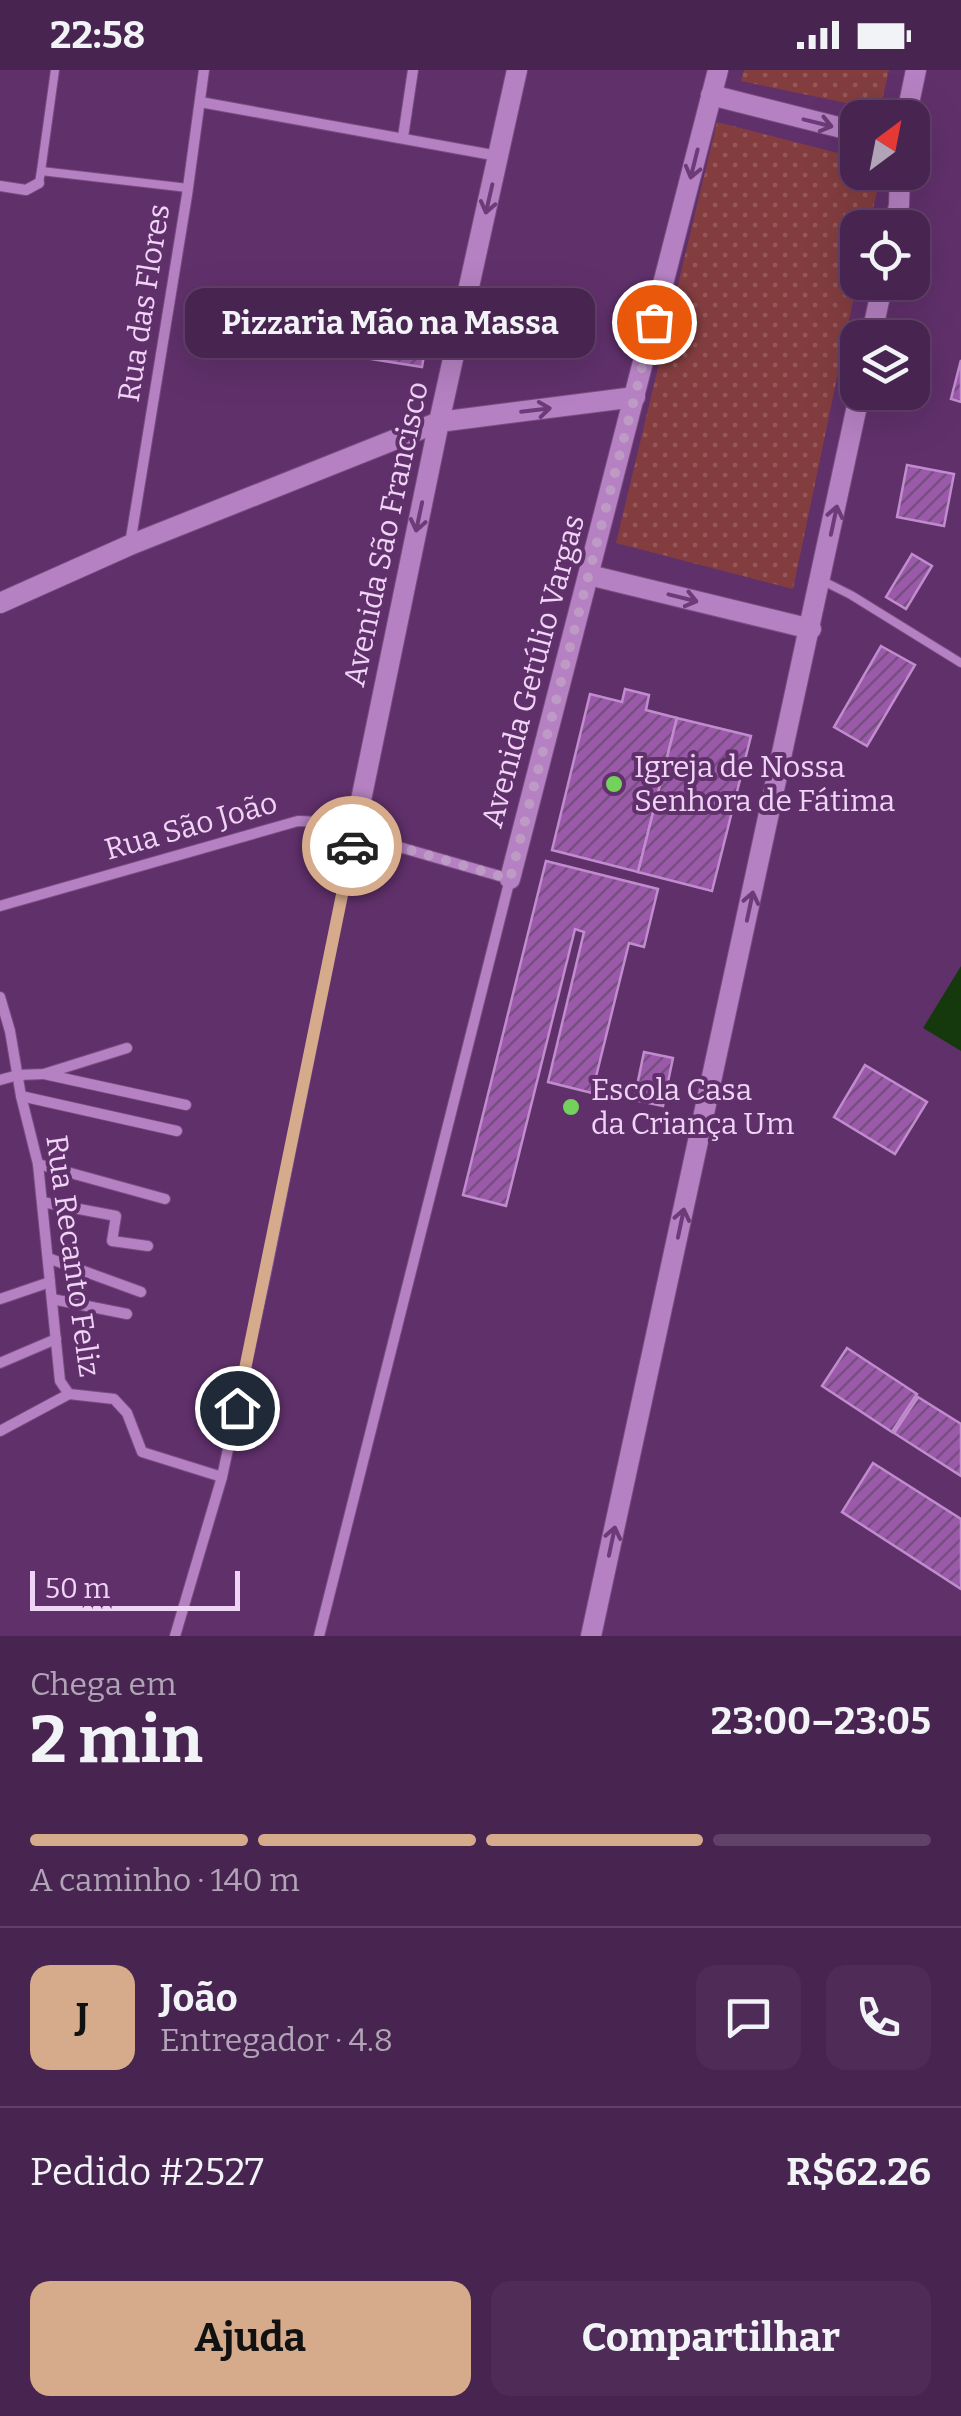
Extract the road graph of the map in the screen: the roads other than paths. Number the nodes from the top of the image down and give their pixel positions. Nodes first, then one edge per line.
1 (55, 70) edge
2 (204, 70) edge
3 (412, 70) edge
4 (517, 70) edge
5 (718, 70) edge
6 (916, 70) edge
7 (712, 96) junction
8 (910, 100) edge
9 (200, 102) junction
10 (840, 128) edge
11 (403, 138) junction
12 (498, 156) junction
13 (40, 177) junction
14 (0, 186) edge
15 (188, 188) junction
16 (635, 397) junction
17 (856, 410) edge
18 (439, 422) junction
19 (130, 545) junction
20 (588, 575) junction
21 (821, 580) junction
22 (0, 603) edge
23 (811, 628) junction
24 (961, 663) edge
25 (354, 834) junction
26 (510, 879) junction
27 (0, 906) edge
28 (0, 997) edge
29 (127, 1048) dead end
30 (44, 1074) junction
31 (18, 1075) junction
32 (0, 1080) edge
33 (21, 1096) junction
34 (186, 1104) dead end
35 (177, 1130) dead end
36 (38, 1164) junction
37 (165, 1199) dead end
38 (42, 1202) junction
39 (148, 1246) dead end
40 (48, 1258) junction
41 (50, 1282) junction
42 (141, 1292) dead end
43 (0, 1300) edge
44 (52, 1300) junction
45 (126, 1314) dead end
46 (56, 1339) junction
47 (0, 1363) edge
48 (68, 1394) junction
49 (0, 1431) edge
50 (222, 1477) junction
51 (175, 1636) edge
52 (319, 1636) edge
53 (591, 1636) edge

1 - 13 lane
2 - 9 street, Rua das Flores
3 - 11 street
4 - 12 street, Avenida São Francisco
5 - 7 street, Avenida Getúlio Vargas
6 - 8 street
7 -> 10 street
7 -> 16 street, Avenida Getúlio Vargas
9 - 11 street
9 - 15 street, Rua das Flores
11 - 12 street
12 -> 18 street, Avenida São Francisco
13 - 14 street
13 - 15 lane
15 - 19 street, Rua das Flores
18 -> 16 street
16 - 20 street, Avenida Getúlio Vargas
21 -> 17 street
18 - 19 street
18 -> 25 street, Avenida São Francisco
19 - 22 street
20 -> 23 street
20 - 26 street, Avenida Getúlio Vargas
21 - 23 street
21 - 24 lane
53 -> 23 street
25 - 26 street, Rua São João
25 - 27 street, Rua São João
25 - 50 street
26 - 52 street, Avenida Getúlio Vargas
28 - 31 street, Rua Recanto Feliz
29 - 30 street
30 - 31 street
30 - 34 street
31 - 32 street
31 - 33 street, Rua Recanto Feliz
33 - 35 street
33 - 36 street, Rua Recanto Feliz
36 - 37 street
36 - 38 street, Rua Recanto Feliz
38 - 39 street
38 - 40 street, Rua Recanto Feliz
40 - 41 street, Rua Recanto Feliz
40 - 42 street
41 - 43 street
41 - 44 street, Rua Recanto Feliz
44 - 45 street
44 - 46 street, Rua Recanto Feliz
46 - 47 street
46 - 48 street, Rua Recanto Feliz
48 - 49 street
48 - 50 street, Rua Recanto Feliz
50 - 51 street

